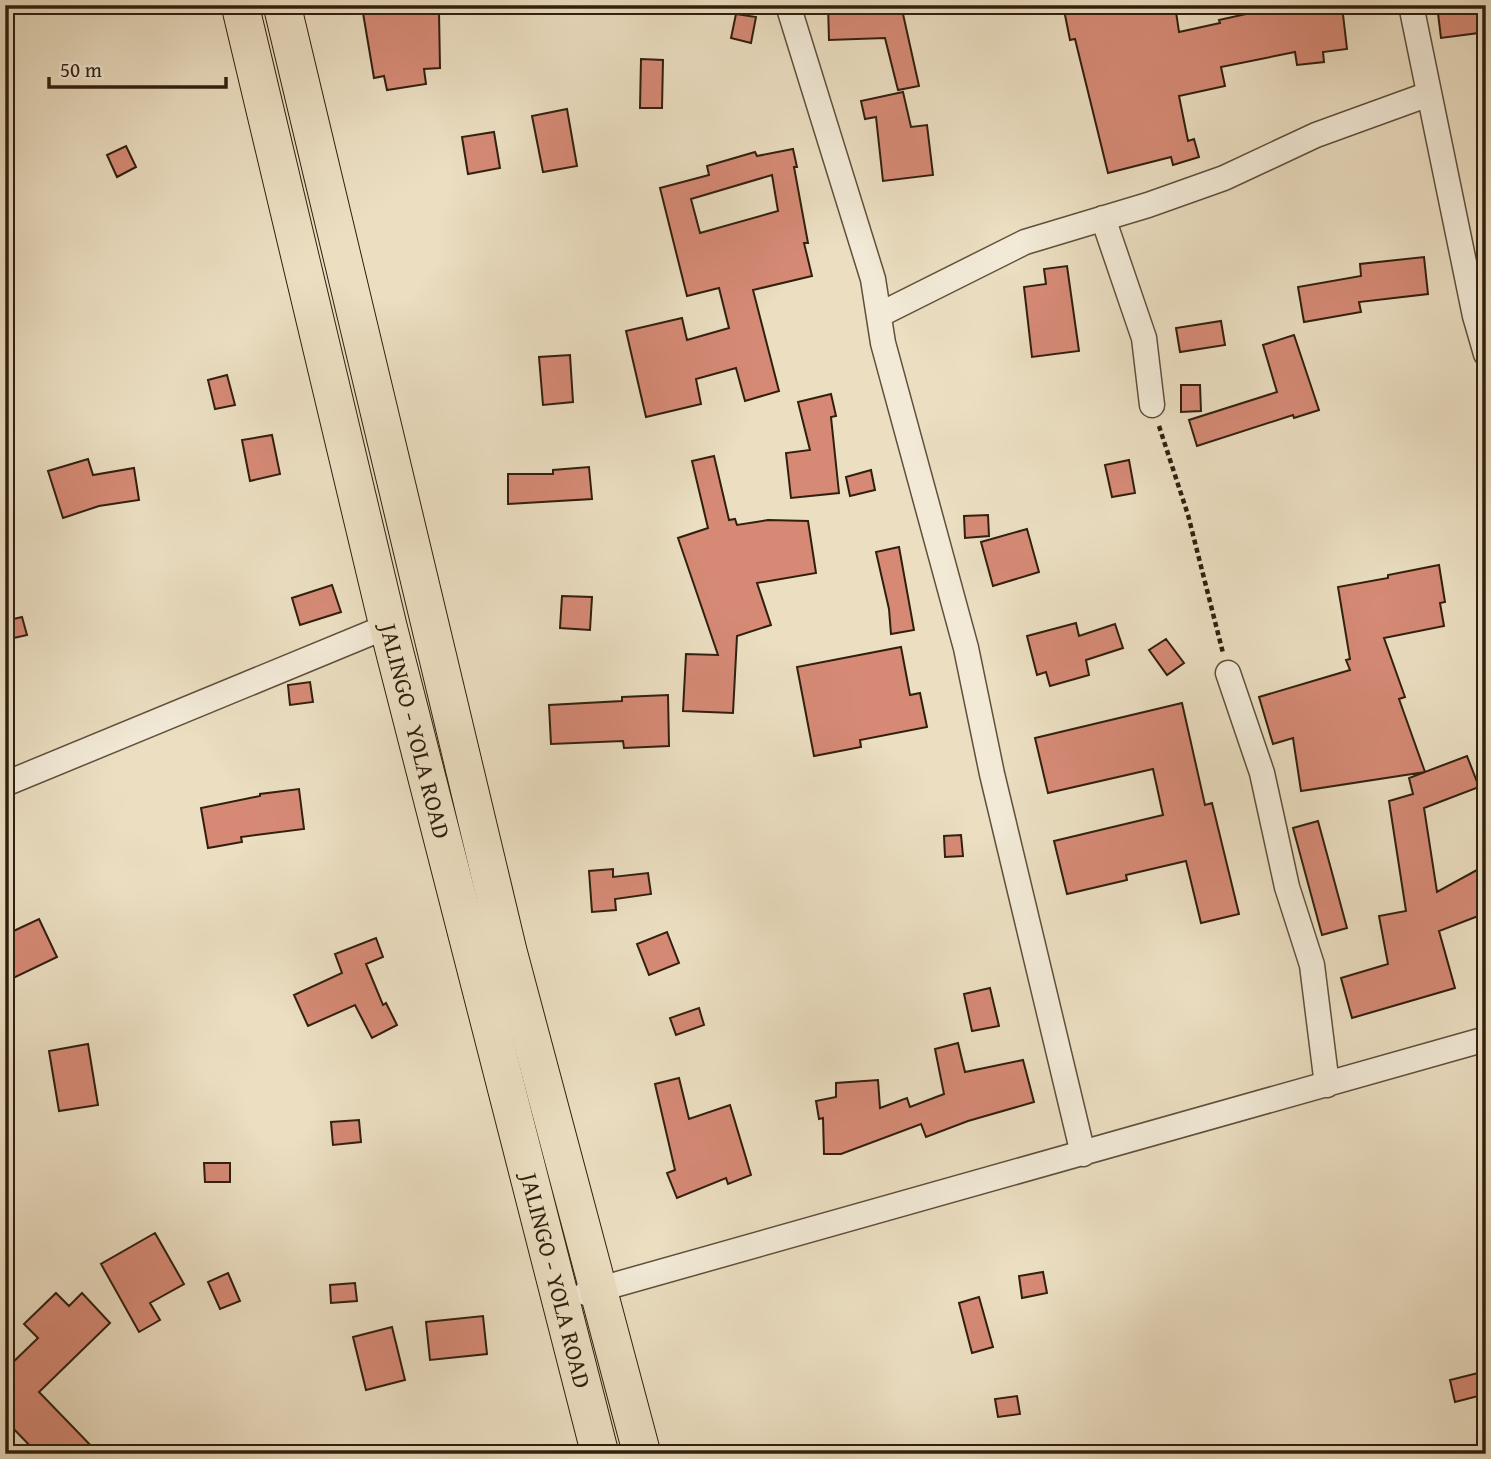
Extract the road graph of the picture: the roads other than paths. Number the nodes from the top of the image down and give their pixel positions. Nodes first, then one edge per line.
1 (240, 5) edge
2 (282, 5) edge
3 (809, 5) edge
4 (1410, 5) edge
5 (791, 16) edge
6 (1429, 94) junction
7 (1103, 218) junction
8 (879, 315) junction
9 (1480, 315) edge
10 (1486, 354) edge
11 (1152, 405) road end
12 (388, 626) junction
13 (1228, 673) road end
14 (5, 784) edge
15 (1486, 1039) edge
16 (1327, 1085) junction
17 (1083, 1154) junction
18 (599, 1291) junction
19 (561, 1298) junction
20 (600, 1454) edge
21 (642, 1454) edge

1 - 12 highway, JALINGO - YOLA ROAD
2 - 18 highway
3 - 5 street
4 - 6 street
5 - 8 street
6 - 7 street
6 - 9 street
7 - 8 street
7 - 11 street
8 - 17 street
9 - 10 street
12 - 14 street
12 - 19 highway, JALINGO - YOLA ROAD
13 - 16 street
15 - 16 street
16 - 17 street
17 - 18 street
18 - 19 street
18 - 21 highway
19 - 20 highway, JALINGO - YOLA ROAD

